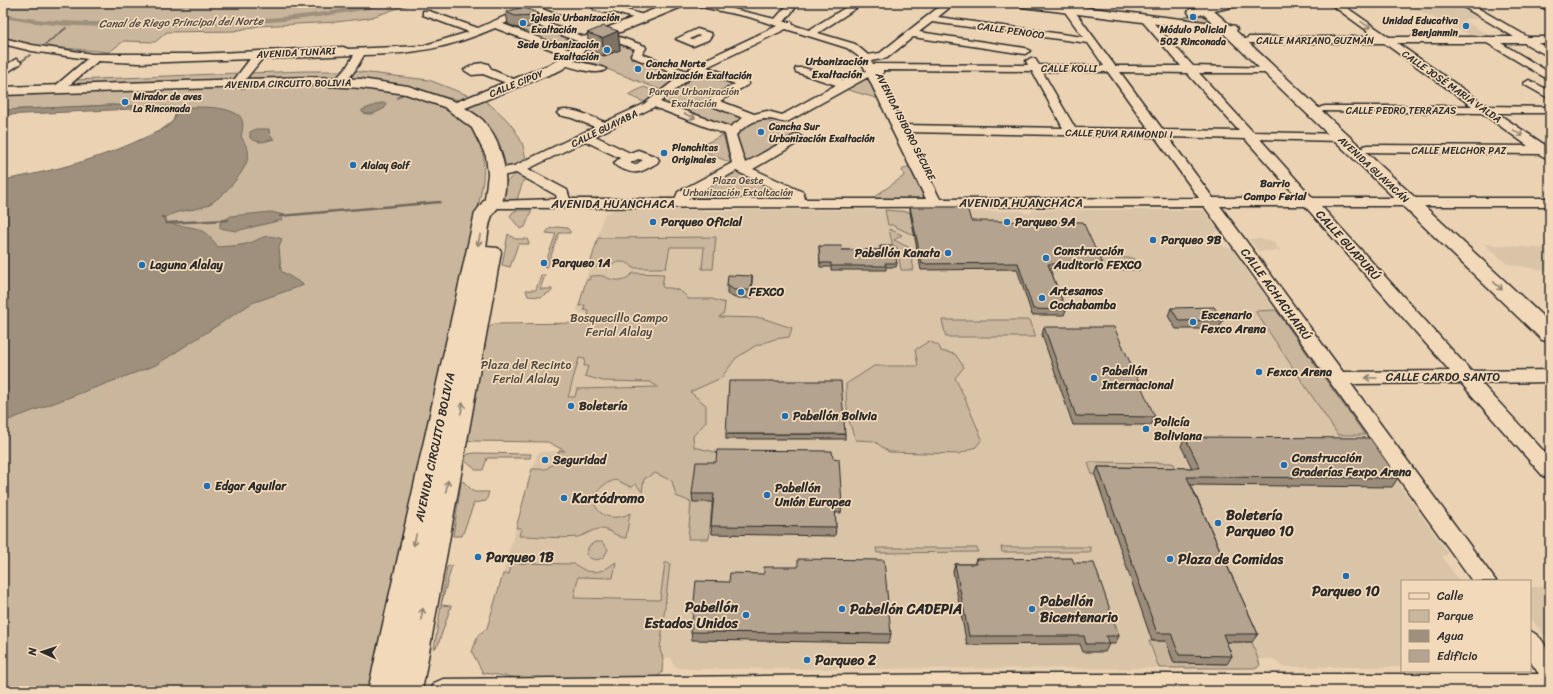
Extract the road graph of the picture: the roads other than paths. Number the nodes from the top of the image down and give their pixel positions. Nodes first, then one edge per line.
1 (680, 3) edge
2 (695, 3) edge
3 (705, 3) edge
4 (794, 3) edge
5 (859, 3) edge
6 (950, 3) edge
7 (1022, 3) edge
8 (1045, 3) edge
9 (1233, 3) edge
10 (1334, 3) edge
11 (1462, 3) edge
12 (1540, 3) edge
13 (534, 5) edge
14 (1206, 6) edge
15 (1069, 8) junction
16 (614, 9) dead end
17 (1550, 9) edge
18 (426, 13) dead end
19 (643, 18) junction
20 (930, 19) junction
21 (1145, 19) junction
22 (1170, 19) junction
23 (494, 24) junction
24 (783, 24) junction
25 (1230, 28) junction
26 (476, 31) junction
27 (1016, 31) junction
28 (812, 32) junction
29 (602, 34) junction
30 (912, 34) junction
31 (704, 38) dead end
32 (1249, 40) junction
33 (1388, 40) junction
34 (1526, 40) junction
35 (1550, 40) edge
36 (3, 41) edge
37 (586, 41) junction
38 (1092, 41) junction
39 (1491, 41) junction
40 (3, 48) edge
41 (735, 49) junction
42 (1025, 51) junction
43 (349, 52) dead end
44 (361, 52) junction
45 (65, 53) junction
46 (1550, 54) edge
47 (260, 55) junction
48 (546, 55) dead end
49 (566, 55) junction
50 (97, 56) junction
51 (16, 62) dead end
52 (872, 66) junction
53 (698, 67) junction
54 (1035, 68) junction
55 (1112, 68) junction
56 (601, 69) dead end
57 (1188, 69) junction
58 (800, 70) dead end
59 (1270, 70) junction
60 (485, 71) dead end
61 (3, 72) edge
62 (686, 74) junction
63 (1549, 77) edge
64 (338, 82) junction
65 (514, 83) junction
66 (1528, 83) dead end
67 (236, 84) junction
68 (844, 84) junction
69 (58, 89) junction
70 (3, 92) edge
71 (1550, 96) edge
72 (653, 103) junction
73 (456, 107) junction
74 (1325, 110) junction
75 (1485, 110) junction
76 (1550, 110) edge
77 (563, 113) dead end
78 (752, 118) junction
79 (606, 127) junction
80 (902, 127) junction
81 (1071, 131) junction
82 (731, 132) junction
83 (1159, 134) junction
84 (1248, 135) junction
85 (586, 137) junction
86 (1340, 137) junction
87 (797, 138) dead end
88 (1368, 149) junction
89 (1547, 152) edge
90 (630, 158) dead end
91 (739, 168) junction
92 (518, 169) junction
93 (496, 173) junction
94 (1309, 201) junction
95 (1417, 201) junction
96 (1209, 202) junction
97 (1550, 202) edge
98 (562, 203) junction
99 (940, 203) junction
100 (680, 204) junction
101 (799, 204) junction
102 (492, 205) junction
103 (1550, 316) edge
104 (1550, 335) edge
105 (1550, 376) edge
106 (1466, 377) junction
107 (1337, 378) junction
108 (1550, 471) edge
109 (1485, 580) edge
110 (1531, 643) edge
111 (1550, 669) edge
112 (1550, 686) edge
113 (999, 689) edge
114 (384, 691) edge
115 (406, 691) edge
116 (443, 691) edge

1 - 19 main road, CALLE CIPOY
2 - 24 street, AVENIDA ISIBORO SÉCURE
3 - 24 street, AVENIDA ISIBORO SÉCURE
4 - 24 street
5 - 28 street
6 - 20 street
7 - 15 main road
8 - 15 main road
9 - 14 main road
10 -> 33 street, CALLE JOSÉ MARIA VALDA
11 - 34 street
12 - 17 street
13 - 23 street, AVENIDA TUNARI
13 - 37 street
14 - 22 main road
14 - 25 main road, AVENIDA GUAYACÁN
15 - 21 main road
15 - 22 main road
15 - 38 street, CALLE ACHACHAIRÚ
16 - 19 street
18 - 26 street
19 - 29 main road, CALLE CIPOY
20 - 27 street, CALLE PENOCO
20 - 30 street
21 - 25 main road
21 - 57 street, CALLE GUAPURÚ
22 - 25 main road
23 - 26 street, AVENIDA TUNARI
23 - 49 street
24 - 28 street, AVENIDA ISIBORO SÉCURE
24 - 41 street, CALLE GUAYABA
25 - 32 main road, AVENIDA GUAYACÁN
25 - 59 main road, AVENIDA GUAYACÁN
26 - 44 street, AVENIDA TUNARI
27 - 38 street, CALLE PENOCO
27 - 42 street
28 - 52 street, AVENIDA ISIBORO SÉCURE
29 - 37 main road, CALLE CIPOY
29 - 62 street
30 - 42 street, CALLE PENOCO
30 - 52 street
31 - 41 street
32 - 33 street, CALLE MARIANO GUZMÁN
32 - 74 main road, AVENIDA GUAYACÁN
33 - 39 street, CALLE MARIANO GUZMÁN
33 - 75 street, CALLE JOSÉ MARIA VALDA
34 - 35 street, CALLE MARIANO GUZMÁN
34 - 39 street, CALLE MARIANO GUZMÁN
34 - 46 street
36 - 45 street, AVENIDA TUNARI
37 - 49 main road, CALLE CIPOY
38 - 55 street, CALLE ACHACHAIRÚ
39 - 63 street
40 - 45 street, AVENIDA TUNARI
41 - 53 street, CALLE GUAYABA
42 - 54 street
43 - 44 street, AVENIDA TUNARI
44 - 64 street
45 - 50 street, AVENIDA TUNARI
47 - 47 street, AVENIDA TUNARI
47 - 50 street, AVENIDA TUNARI
47 - 67 street
48 - 49 street
49 - 56 street
49 - 65 main road, CALLE CIPOY
50 - 69 street
51 - 61 street
52 - 54 street, CALLE KOLLI
52 - 68 street
52 - 80 street, AVENIDA ISIBORO SÉCURE
53 - 62 street, CALLE GUAYABA
53 - 78 street
54 - 55 street, CALLE KOLLI
54 - 81 street
55 - 57 street, CALLE KOLLI
55 - 83 street, CALLE ACHACHAIRÚ
57 - 59 street, CALLE KOLLI
57 - 84 street, CALLE GUAPURÚ
58 - 68 street
59 - 86 main road, AVENIDA GUAYACÁN
60 - 65 street
62 - 72 street, CALLE GUAYABA
64 - 67 main road, AVENIDA CIRCUITO BOLIVIA
64 - 73 main road, AVENIDA CIRCUITO BOLIVIA
65 - 73 main road, CALLE CIPOY
66 - 71 street
67 - 69 main road, AVENIDA CIRCUITO BOLIVIA
68 - 78 street
69 - 70 main road, AVENIDA CIRCUITO BOLIVIA
72 - 79 street, CALLE GUAYABA
72 -> 82 street
73 - 93 main road, AVENIDA CIRCUITO BOLIVIA
74 - 75 street, CALLE PEDRO TERRAZAS
74 - 88 main road, AVENIDA GUAYACÁN
75 - 76 street, CALLE PEDRO TERRAZAS
75 -> 89 street, CALLE JOSÉ MARIA VALDA
77 - 79 street
78 - 82 street
79 - 85 street, CALLE GUAYABA
80 - 81 street, CALLE PUYA RAIMONDI I
80 - 99 street, AVENIDA ISIBORO SÉCURE
81 - 83 street, CALLE PUYA RAIMONDI I
82 - 91 street
83 - 84 street, CALLE PUYA RAIMONDI I
83 - 96 street, CALLE ACHACHAIRÚ
84 - 86 street, CALLE PUYA RAIMONDI I
84 - 94 street, CALLE GUAPURÚ
85 - 90 street
85 - 92 street, CALLE GUAYABA
86 - 95 main road, AVENIDA GUAYACÁN
87 - 91 street
88 - 89 street, CALLE MELCHOR PAZ
88 - 95 main road, AVENIDA GUAYACÁN
91 - 100 street
91 - 101 street
92 - 93 street, CALLE GUAYABA
92 - 98 street
93 - 102 main road, AVENIDA CIRCUITO BOLIVIA
94 - 95 street, AVENIDA HUANCHACA
94 - 96 street, AVENIDA HUANCHACA
94 - 106 street, CALLE GUAPURÚ
95 - 97 street, AVENIDA HUANCHACA
95 - 103 main road, AVENIDA GUAYACÁN
95 -> 104 main road, AVENIDA GUAYACÁN
96 - 99 street, AVENIDA HUANCHACA
96 - 107 street, CALLE ACHACHAIRÚ
98 - 100 street, AVENIDA HUANCHACA
98 - 102 street, AVENIDA HUANCHACA
99 - 101 street, AVENIDA HUANCHACA
100 - 101 street, AVENIDA HUANCHACA
102 -> 114 main road, AVENIDA CIRCUITO BOLIVIA
115 -> 102 main road, AVENIDA CIRCUITO BOLIVIA
105 - 106 street, CALLE CARDO SANTO
106 -> 107 street, CALLE CARDO SANTO
106 - 108 street, CALLE GUAPURÚ
107 - 109 street, CALLE ACHACHAIRÚ
110 - 111 street
112 - 113 street
113 - 116 street

